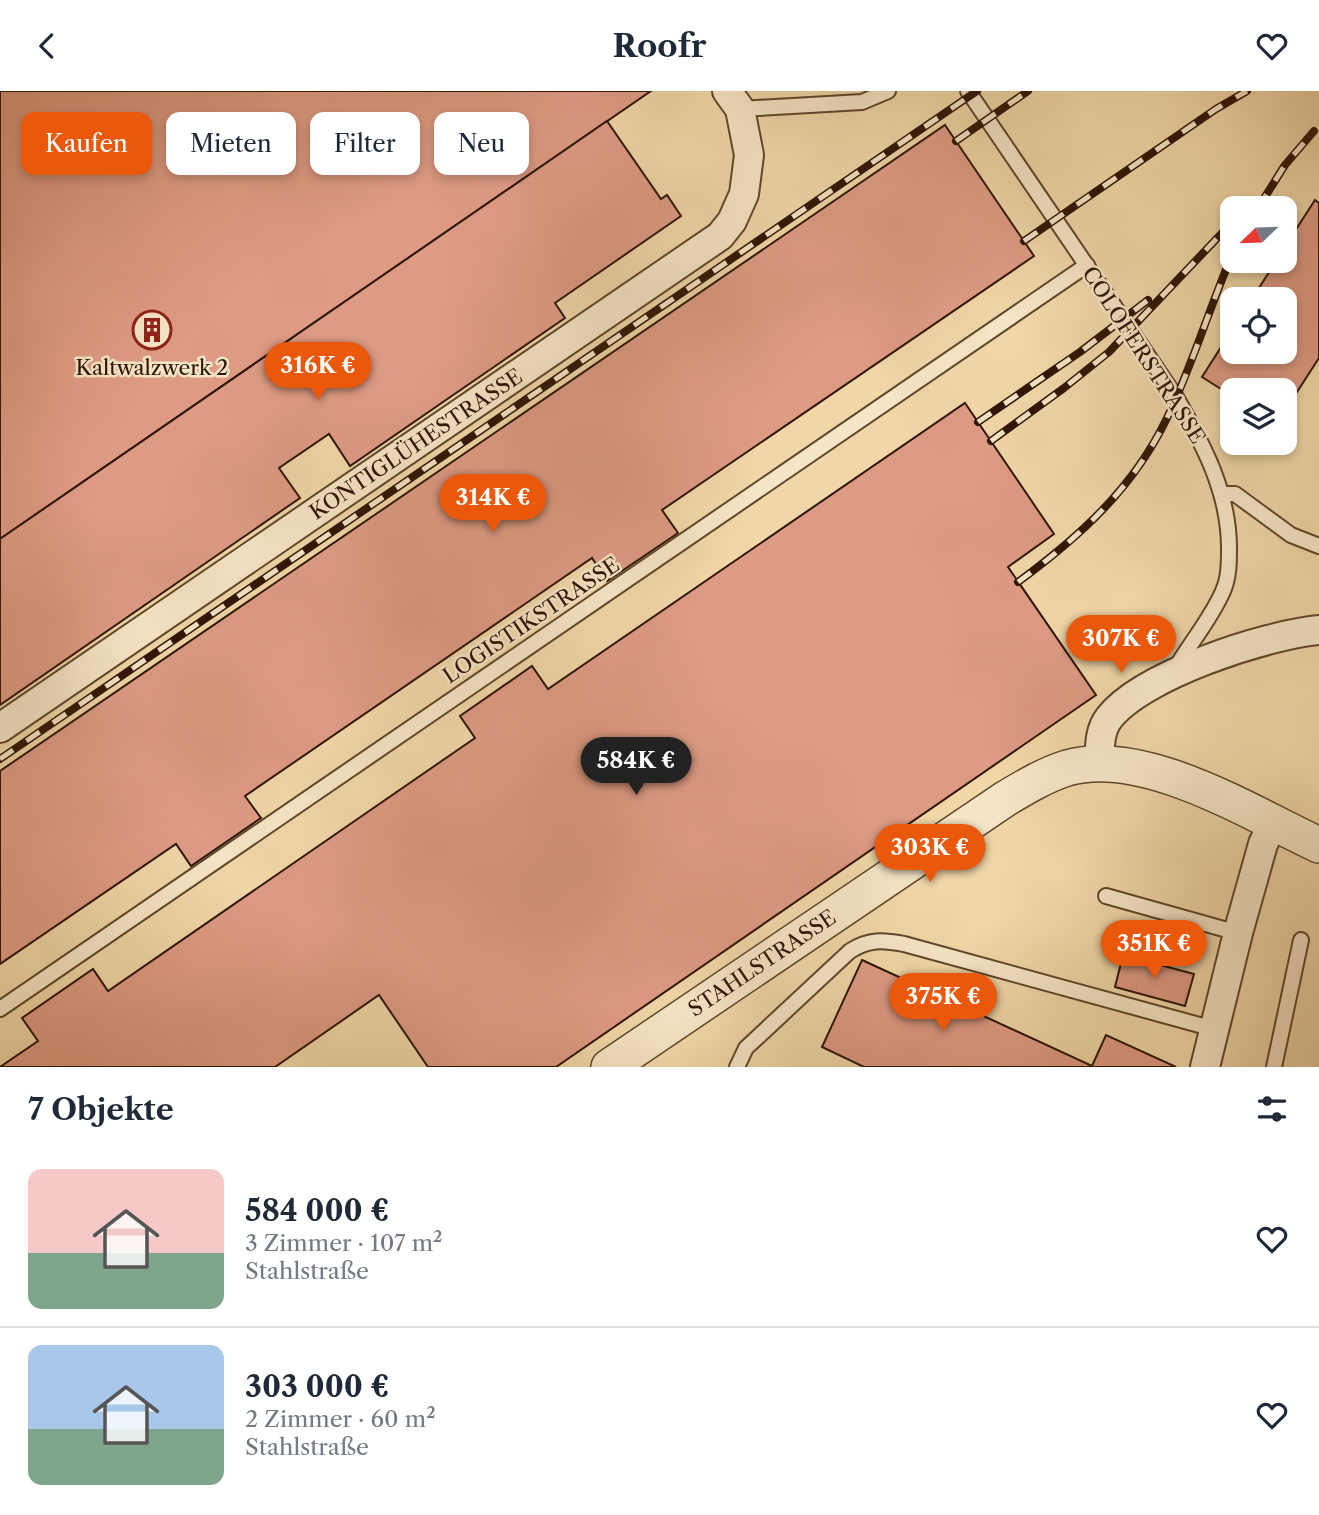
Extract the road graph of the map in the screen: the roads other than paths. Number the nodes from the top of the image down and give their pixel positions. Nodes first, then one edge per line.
1 (888, 91) edge
2 (968, 91) edge
3 (733, 100) edge
4 (1087, 265) junction
5 (1222, 494) junction
6 (1319, 546) edge
7 (1319, 630) edge
8 (1171, 676) junction
9 (0, 728) edge
10 (1099, 764) junction
11 (1273, 823) junction
12 (1319, 845) edge
13 (1106, 896) dead end
14 (1238, 933) junction
15 (1301, 940) dead end
16 (0, 1009) edge
17 (1214, 1029) junction
18 (609, 1067) edge
19 (737, 1067) edge
20 (1205, 1067) edge
21 (1274, 1067) edge

1 - 3 lane
2 - 4 lane, COLOFERSTRASSE
3 - 9 street, KONTIGLÜHESTRASSE
4 - 5 lane, COLOFERSTRASSE
4 - 16 lane, LOGISTIKSTRASSE
5 - 6 lane
5 - 8 lane, COLOFERSTRASSE
7 - 8 street
8 - 10 street
10 - 11 street, STAHLSTRASSE
10 - 18 street, STAHLSTRASSE
11 - 12 street, STAHLSTRASSE
11 - 14 street
13 - 14 lane
14 - 17 street
15 - 21 lane
17 - 19 lane
17 - 20 street

